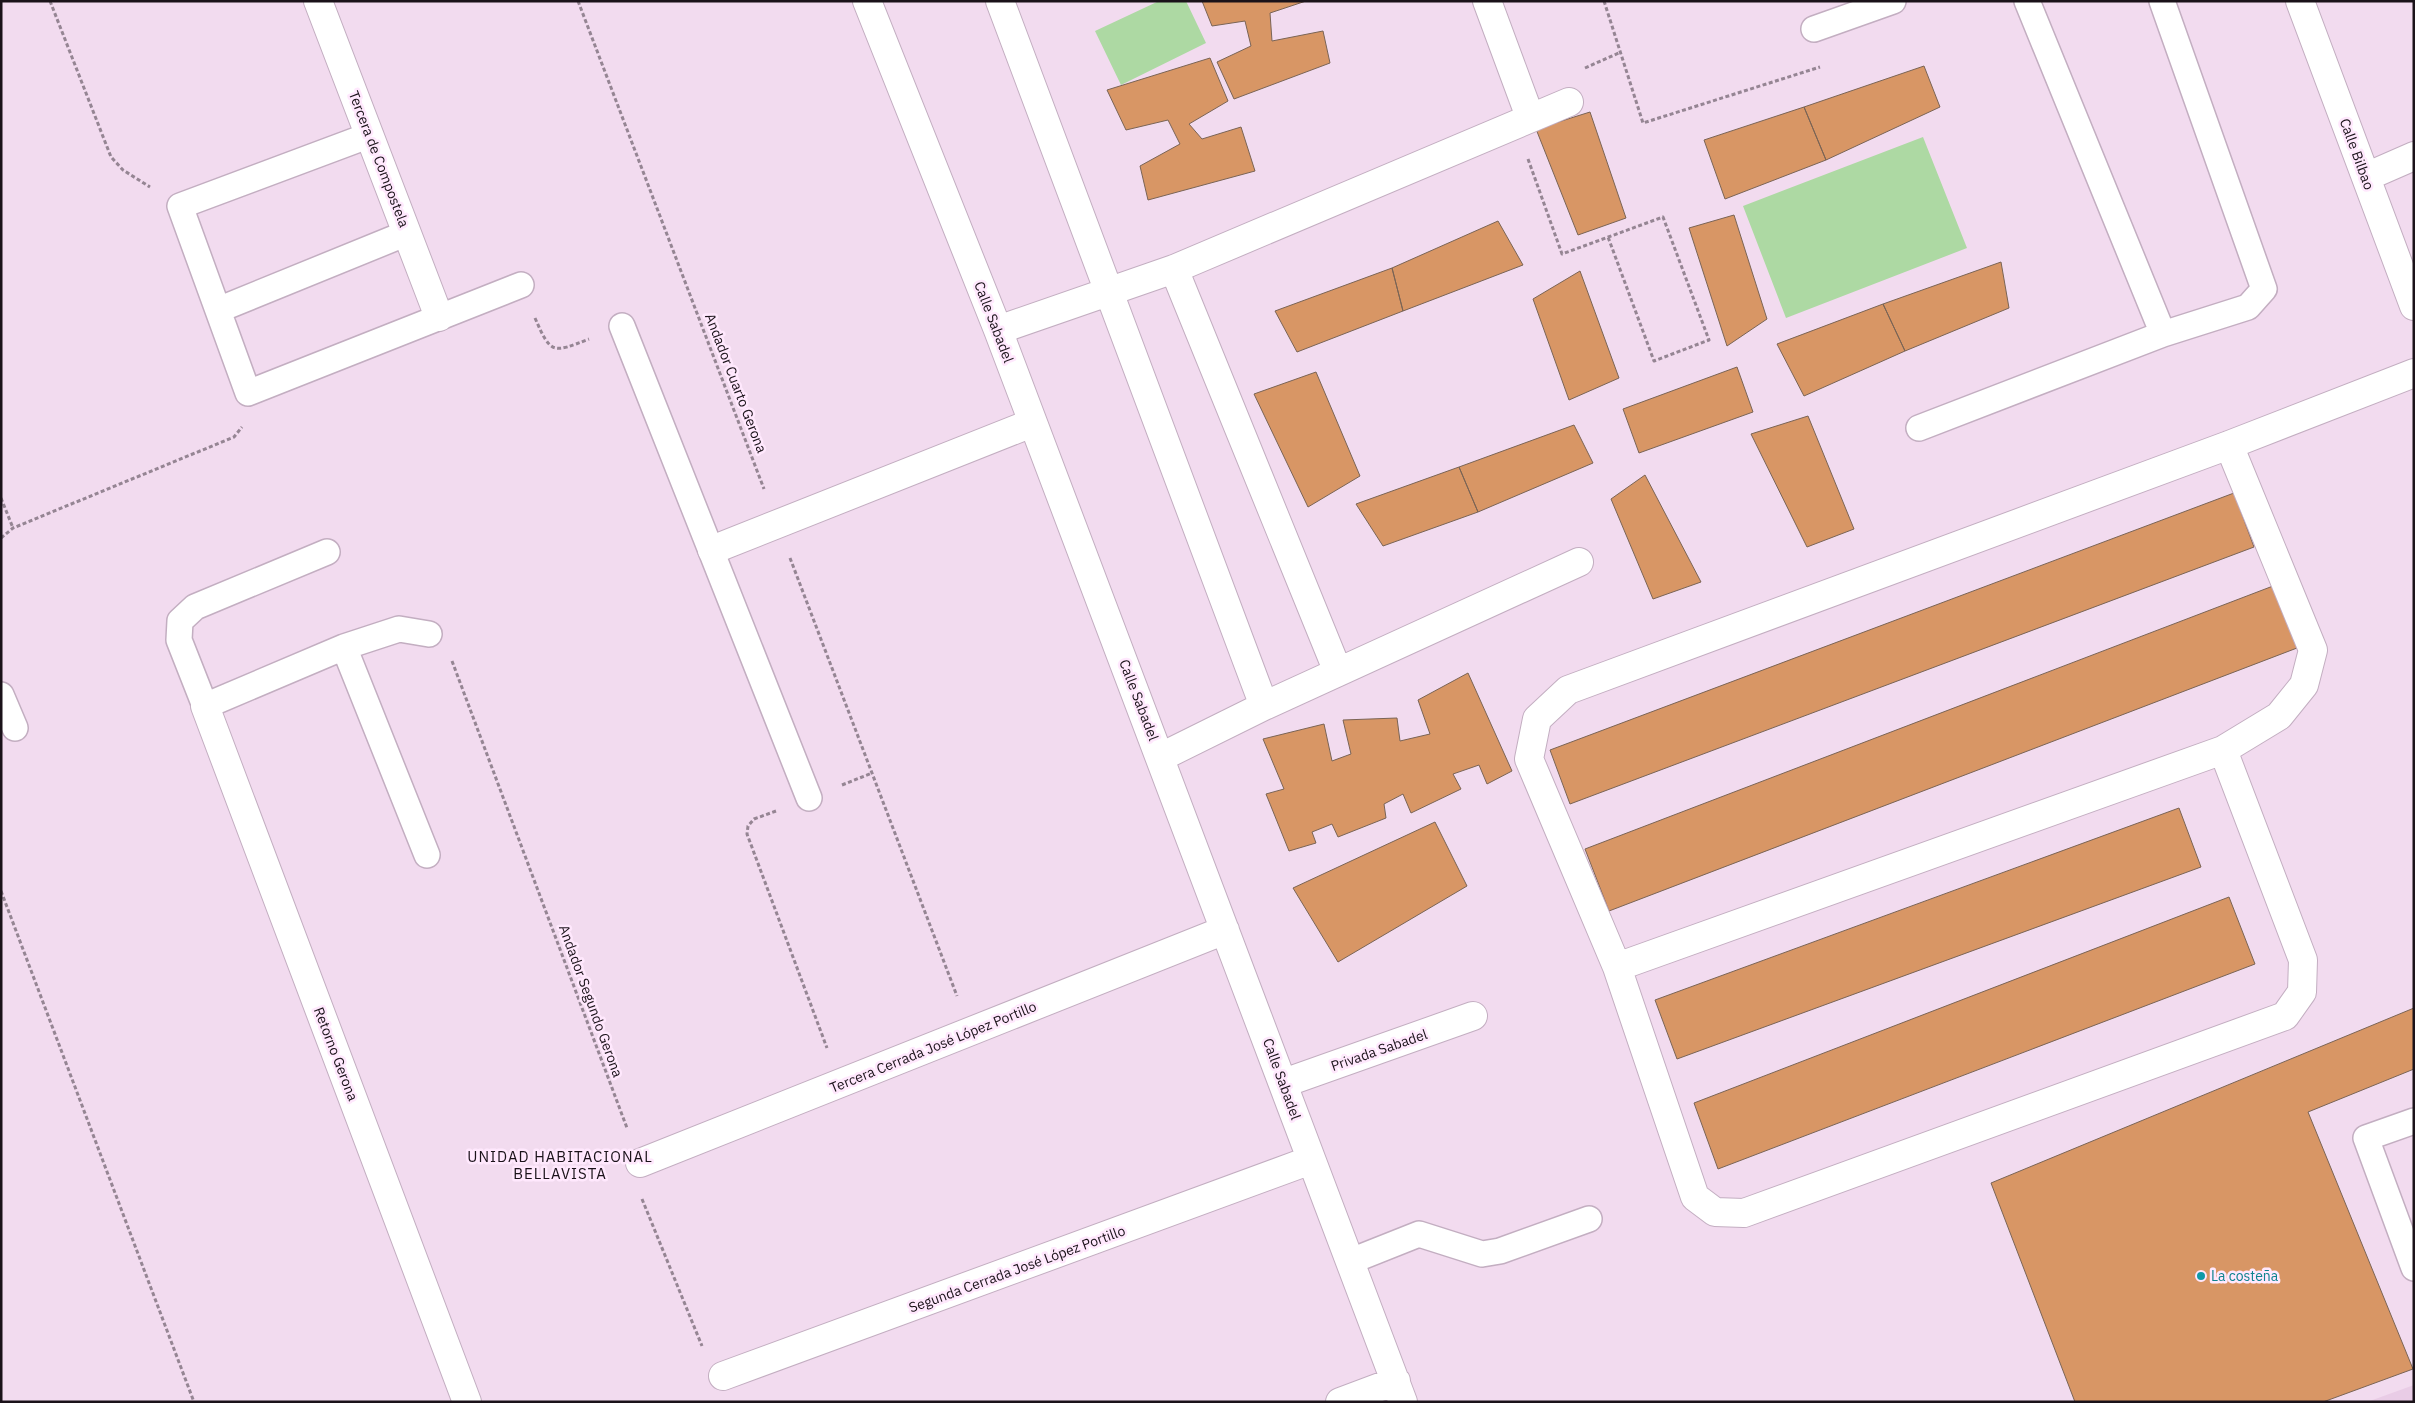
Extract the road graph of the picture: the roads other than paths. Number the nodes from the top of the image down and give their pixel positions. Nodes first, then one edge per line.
1 (318, 1) edge
2 (867, 1) edge
3 (1000, 1) edge
4 (1487, 1) edge
5 (1892, 1) edge
6 (2027, 1) edge
7 (2162, 1) edge
8 (2300, 1) edge
9 (1814, 29) road end
10 (1569, 102) dead end
11 (1522, 120) junction
12 (370, 135) junction
13 (2414, 156) edge
14 (2366, 177) junction
15 (407, 233) junction
16 (1174, 269) junction
17 (521, 285) road end
18 (1109, 293) junction
19 (2414, 306) edge
20 (218, 310) junction
21 (439, 318) junction
22 (622, 326) road end
23 (998, 330) junction
24 (2163, 334) junction
25 (2414, 374) edge
26 (1032, 423) junction
27 (1919, 428) dead end
28 (2229, 445) junction
29 (712, 550) junction
30 (327, 552) dead end
31 (1580, 562) dead end
32 (429, 634) road end
33 (344, 647) junction
34 (1338, 672) junction
35 (1, 695) edge
36 (205, 706) junction
37 (1264, 706) junction
38 (14, 728) dead end
39 (2223, 750) junction
40 (1161, 757) junction
41 (810, 798) road end
42 (427, 855) dead end
43 (1225, 930) junction
44 (1617, 967) junction
45 (1473, 1016) dead end
46 (1284, 1083) junction
47 (2414, 1121) edge
48 (1311, 1160) junction
49 (640, 1163) road end
50 (1589, 1219) dead end
51 (1351, 1261) junction
52 (2414, 1268) edge
53 (723, 1376) road end
54 (1399, 1391) edge
55 (467, 1402) edge
56 (1340, 1402) edge

1 - 12 street, Tercera de Compostela
2 - 23 street, Calle Sabadel
3 - 18 street
4 - 11 street
5 - 9 lane
6 - 24 lane
7 - 24 lane
8 - 14 street, Calle Bilbao
10 - 11 street
11 - 16 street
12 - 15 street, Tercera de Compostela
12 - 20 lane
13 - 14 street
14 - 19 street, Calle Bilbao
15 - 20 lane
15 - 21 street, Tercera de Compostela
16 - 18 street
16 - 34 street
17 - 21 lane
18 - 23 street
18 - 37 street
20 - 21 lane
22 - 29 lane
23 - 26 street, Calle Sabadel
24 - 27 lane
25 - 28 street
26 - 29 street
26 - 40 street, Calle Sabadel
28 - 39 street
28 - 44 street
29 - 41 lane
30 - 36 lane
31 - 34 street
32 - 33 lane
33 - 36 lane
33 - 42 lane
34 - 37 street
35 - 38 lane
36 - 55 street, Retorno Gerona
37 - 40 street
39 - 44 street
39 - 44 street
40 - 43 street, Calle Sabadel
43 - 46 street, Calle Sabadel
43 - 49 street, Tercera Cerrada José López Portillo
45 - 46 street, Privada Sabadel
46 - 48 street, Calle Sabadel
47 - 52 lane
48 - 51 street, Calle Sabadel
48 - 53 street, Segunda Cerrada José López Portillo
50 - 51 lane
51 - 54 street, Calle Sabadel
54 - 56 street

